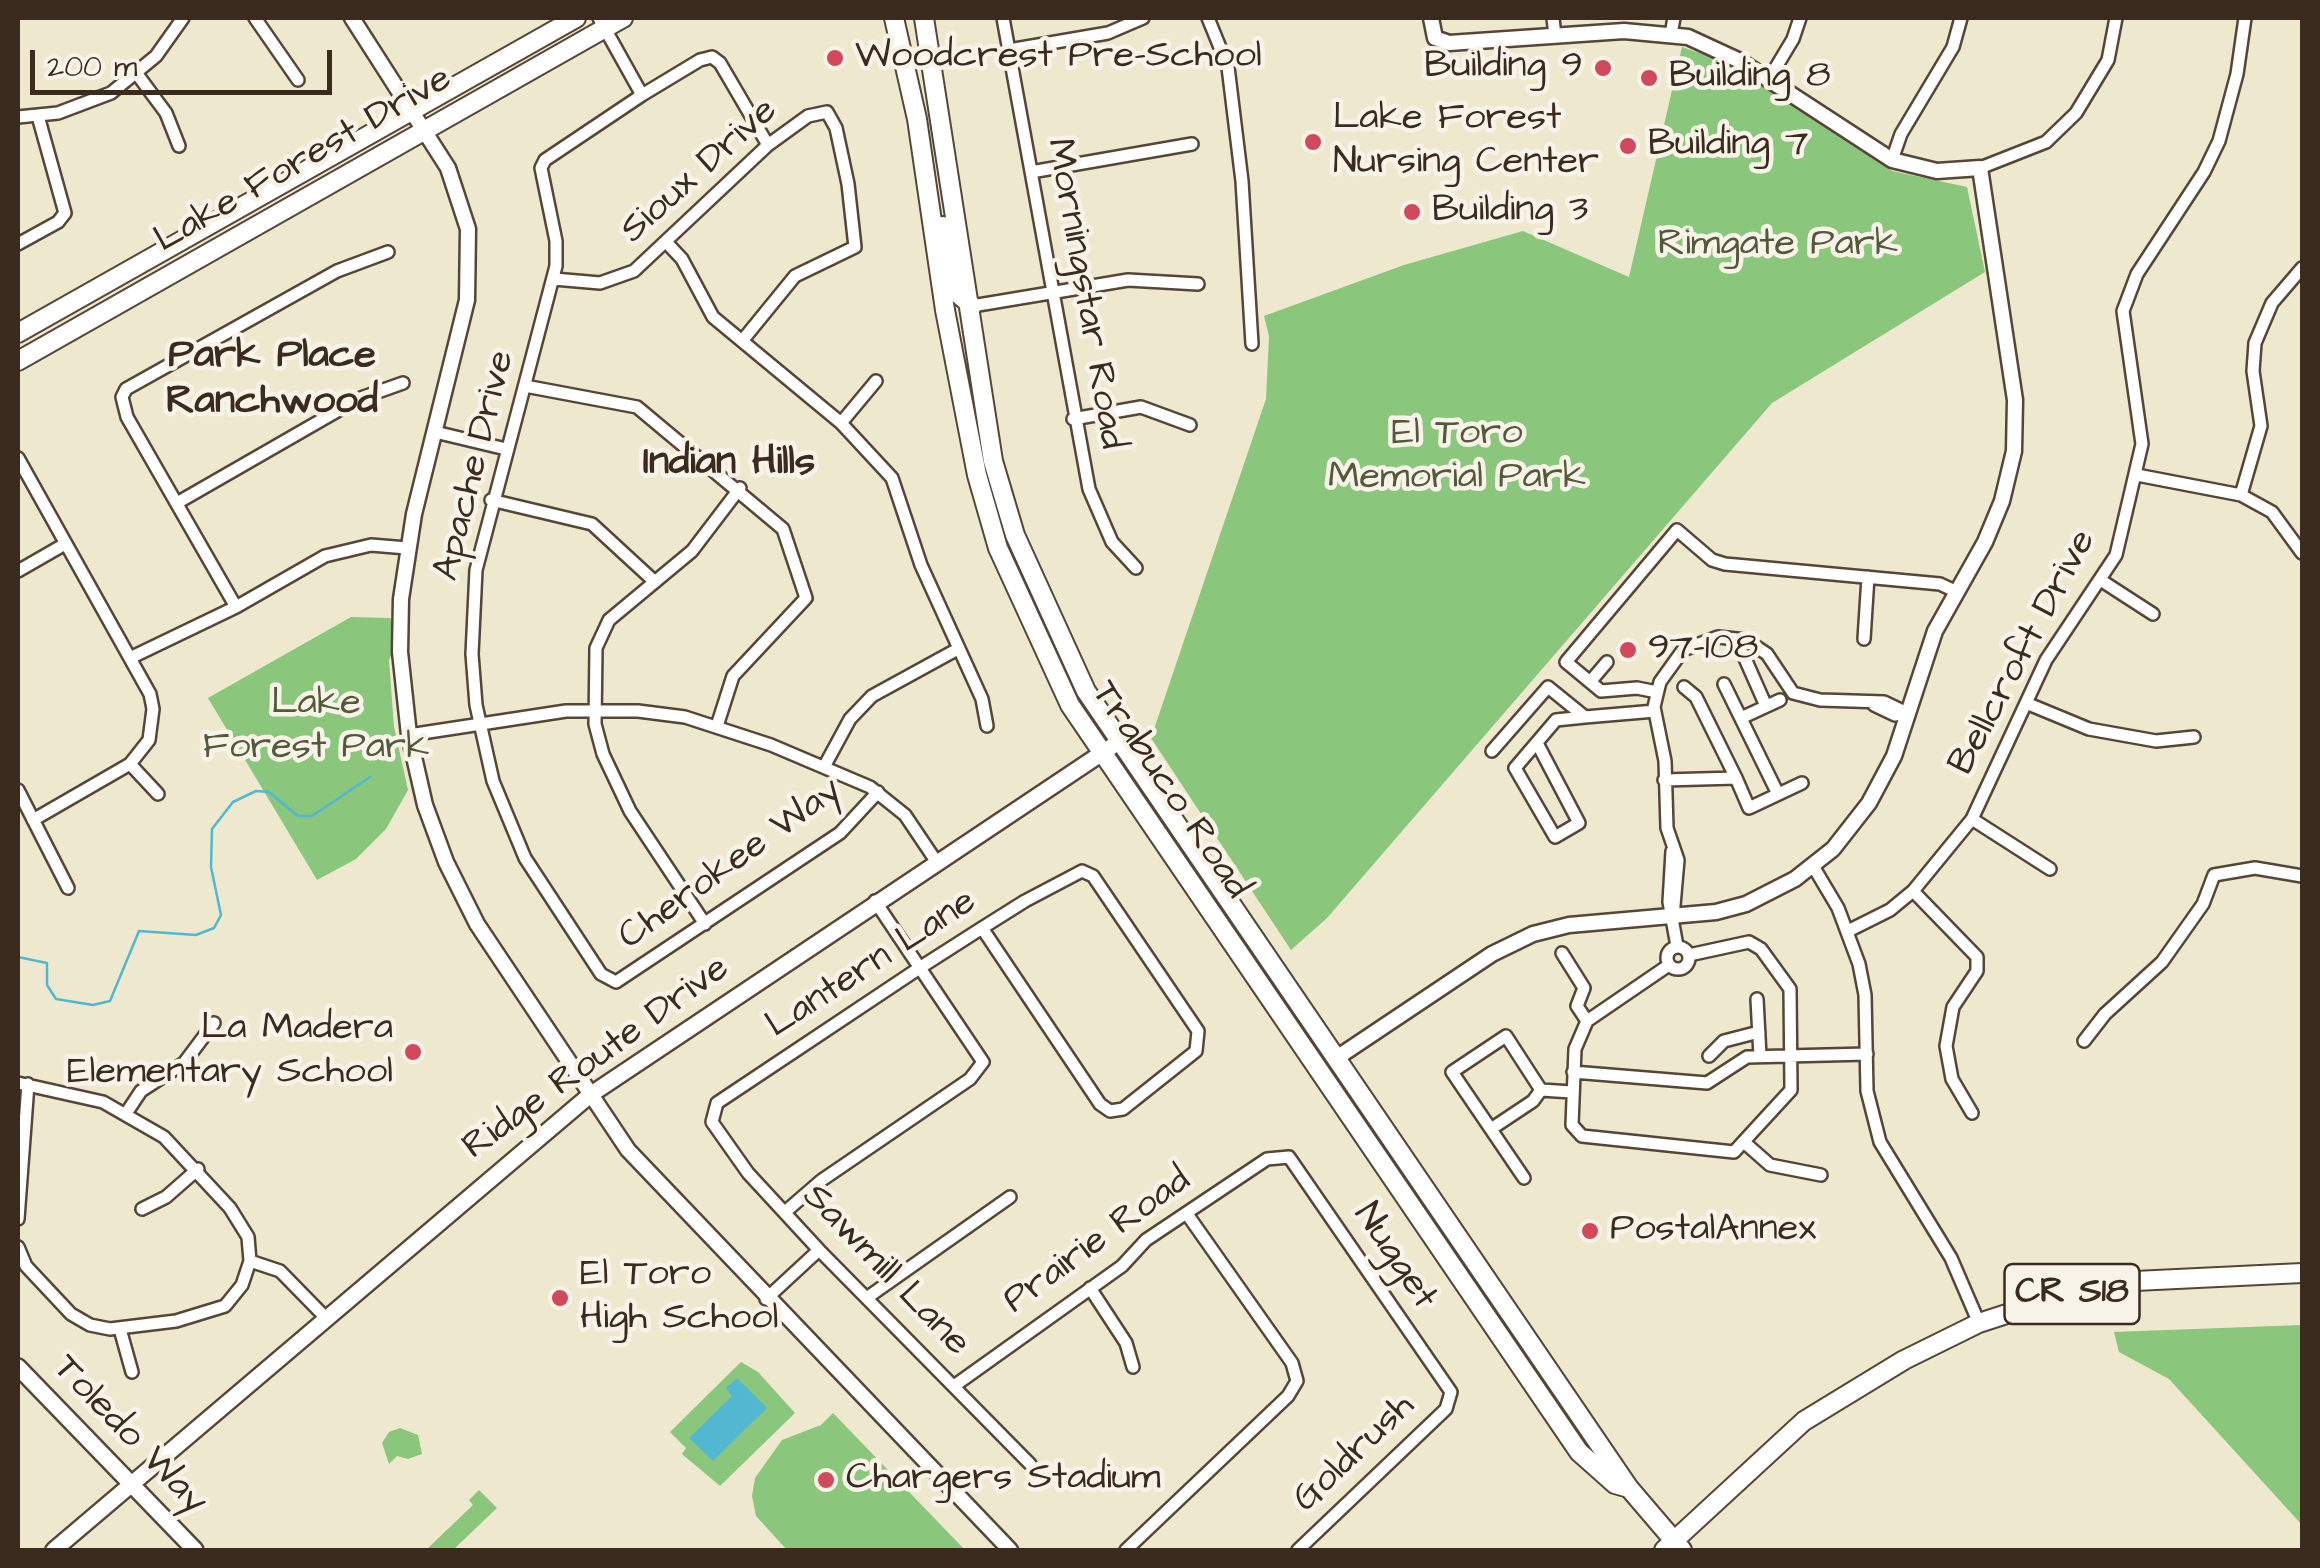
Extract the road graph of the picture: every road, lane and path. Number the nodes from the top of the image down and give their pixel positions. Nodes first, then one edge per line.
1 (182, 18) edge
2 (254, 18) edge
3 (352, 18) edge
4 (576, 18) edge
5 (623, 18) edge
6 (894, 18) edge
7 (924, 18) edge
8 (1003, 18) edge
9 (1143, 18) edge
10 (1208, 18) edge
11 (1430, 18) edge
12 (1553, 18) edge
13 (1674, 18) edge
14 (1800, 18) edge
15 (1961, 18) edge
16 (2116, 18) edge
17 (2244, 18) edge
18 (602, 22) edge
19 (1671, 34) junction
20 (1556, 36) junction
21 (1009, 50) junction
22 (137, 74) junction
23 (1770, 79) junction
24 (298, 80) dead end
25 (642, 95) junction
26 (412, 110) junction
27 (38, 116) junction
28 (18, 117) edge
29 (426, 132) junction
30 (1192, 144) dead end
31 (768, 145) junction
32 (180, 146) dead end
33 (1892, 160) junction
34 (1980, 168) junction
35 (1031, 172) junction
36 (931, 217) junction
37 (666, 242) junction
38 (18, 244) edge
39 (388, 252) dead end
40 (2302, 268) edge
41 (554, 279) junction
42 (1198, 284) dead end
43 (1050, 292) junction
44 (972, 306) junction
45 (18, 334) edge
46 (742, 340) junction
47 (1252, 344) dead end
48 (18, 361) edge
49 (876, 381) dead end
50 (403, 383) dead end
51 (524, 386) junction
52 (1073, 419) junction
53 (842, 423) junction
54 (1190, 425) dead end
55 (435, 432) junction
56 (506, 449) junction
57 (18, 458) edge
58 (2137, 476) junction
59 (740, 488) junction
60 (2241, 495) junction
61 (491, 500) junction
62 (177, 503) junction
63 (65, 544) junction
64 (407, 548) junction
65 (2302, 553) edge
66 (1136, 568) dead end
67 (18, 571) edge
68 (1868, 577) junction
69 (2102, 581) junction
70 (655, 582) junction
71 (1956, 591) junction
72 (236, 607) junction
73 (2153, 614) dead end
74 (1864, 639) dead end
75 (956, 650) junction
76 (1743, 654) dead end
77 (130, 658) junction
78 (1607, 662) dead end
79 (1590, 682) junction
80 (1724, 684) dead end
81 (1684, 687) dead end
82 (1657, 692) junction
83 (1780, 700) dead end
84 (2026, 703) junction
85 (1766, 706) junction
86 (594, 710) junction
87 (1655, 711) junction
88 (1907, 713) junction
89 (1585, 717) junction
90 (1741, 718) junction
91 (479, 723) junction
92 (717, 726) junction
93 (987, 726) dead end
94 (409, 735) junction
95 (2194, 737) dead end
96 (1120, 741) junction
97 (1537, 742) junction
98 (1492, 752) dead end
99 (1102, 753) junction
100 (130, 764) junction
101 (824, 767) junction
102 (1736, 778) junction
103 (1664, 780) junction
104 (1802, 782) dead end
105 (18, 790) edge
106 (878, 792) junction
107 (158, 794) dead end
108 (1778, 794) junction
109 (1972, 819) junction
110 (32, 820) junction
111 (1173, 856) junction
112 (936, 861) junction
113 (1813, 866) junction
114 (2050, 868) dead end
115 (2302, 876) edge
116 (68, 888) dead end
117 (1913, 891) junction
118 (876, 901) junction
119 (1234, 906) junction
120 (1673, 917) junction
121 (704, 924) junction
122 (982, 928) junction
123 (1848, 931) junction
124 (1678, 946) junction
125 (1562, 953) dead end
126 (1689, 955) junction
127 (1668, 965) junction
128 (921, 967) junction
129 (616, 982) joint
130 (1270, 996) junction
131 (1757, 999) dead end
132 (1587, 1021) junction
133 (214, 1023) dead end
134 (1759, 1032) junction
135 (2084, 1041) dead end
136 (1793, 1054) junction
137 (1867, 1054) junction
138 (1708, 1056) dead end
139 (1760, 1056) junction
140 (1338, 1057) junction
141 (1573, 1072) junction
142 (23, 1084) edge
143 (1541, 1090) junction
144 (1572, 1092) junction
145 (590, 1094) junction
146 (127, 1112) junction
147 (712, 1113) joint
148 (1972, 1113) dead end
149 (1356, 1120) junction
150 (1491, 1129) junction
151 (1744, 1142) junction
152 (1282, 1155) joint
153 (198, 1170) junction
154 (1821, 1175) dead end
155 (1524, 1178) dead end
156 (1010, 1197) dead end
157 (142, 1208) dead end
158 (785, 1212) junction
159 (1187, 1214) junction
160 (18, 1218) edge
161 (1430, 1230) junction
162 (18, 1246) edge
163 (819, 1250) junction
164 (250, 1261) junction
165 (2302, 1273) edge
166 (1090, 1288) junction
167 (868, 1297) junction
168 (766, 1300) junction
169 (1506, 1304) junction
170 (326, 1318) junction
171 (1979, 1323) junction
172 (120, 1329) junction
173 (18, 1367) edge
174 (1133, 1367) dead end
175 (132, 1372) dead end
176 (954, 1386) junction
177 (1449, 1398) joint
178 (1030, 1464) dead end
179 (133, 1486) junction
180 (1629, 1488) junction
181 (1674, 1547) edge
182 (54, 1550) edge
183 (194, 1550) edge
184 (1010, 1550) edge
185 (1126, 1550) edge
186 (1298, 1550) edge

1 - 22 street
2 - 24 street
3 - 26 street
4 - 26 main road, Lake Forest Drive
5 - 18 main road, Lake Forest Drive
6 - 36 main road, Trabuco Road
7 - 44 main road, Trabuco Road
8 - 21 street, Morningstar Road
9 - 21 street
10 - 47 street
11 - 20 street
12 - 20 street
13 - 19 street
14 - 23 street
15 - 33 street
16 - 34 street
17 - 58 street, Bellcroft Drive
18 - 25 street
18 - 29 main road, Lake Forest Drive
19 - 20 street
19 - 23 street
21 - 35 street, Morningstar Road
22 - 27 street
22 - 32 street
23 - 33 street
25 - 31 street
25 - 41 street, Apache Drive
26 - 29 street
26 - 45 main road, Lake Forest Drive
27 - 28 street
27 - 38 street
29 - 48 main road, Lake Forest Drive
29 - 55 street
30 - 35 street
31 - 37 street, Sioux Drive
31 - 46 street, Sioux Drive
33 - 34 street
34 - 71 street
35 - 43 street, Morningstar Road
36 - 44 main road
36 - 99 main road, Trabuco Road
37 - 41 street, Sioux Drive
37 - 46 street
39 - 62 street
40 - 60 street
41 - 51 street, Apache Drive
42 - 43 street
43 - 44 street
43 - 52 street, Morningstar Road
44 - 96 main road, Trabuco Road
46 - 53 street
49 - 53 street
50 - 62 street
51 - 56 street, Apache Drive
51 - 59 street
52 - 54 street
52 - 66 street, Morningstar Road
53 - 75 street
55 - 56 street
55 - 64 street
56 - 61 street, Apache Drive
57 - 63 street
58 - 60 street
58 - 69 street, Bellcroft Drive
59 - 70 street
59 - 92 street
60 - 65 street
61 - 70 street
61 - 91 street, Apache Drive
62 - 72 street
63 - 67 street
63 - 77 street
64 - 72 street
64 - 94 street
68 - 71 street
68 - 74 street
68 - 79 street
69 - 73 street
69 - 84 street, Bellcroft Drive
70 - 86 street
71 - 88 street
72 - 77 street
75 - 93 street
75 - 101 street
76 - 85 street
77 - 100 street
78 - 79 street
79 - 82 street
80 - 90 street
81 - 102 street
82 - 87 street
82 - 88 street
83 - 85 street
84 - 95 street
84 - 109 street, Bellcroft Drive
85 - 90 street
86 - 91 street
86 - 92 street
86 - 121 street
87 - 89 street
87 - 103 street
88 - 113 street
89 - 97 street
89 - 98 street
90 - 108 street
91 - 94 street
91 - 129 street, Apache Drive
92 - 101 street
94 - 145 street
96 - 99 main road, Ridge Route Drive
96 - 119 main road, Trabuco Road
97 - 97 street
99 - 111 main road, Trabuco Road
99 - 112 main road, Ridge Route Drive
100 - 107 street
100 - 110 street
101 - 106 street
102 - 103 street
102 - 108 street
103 - 120 street
104 - 108 street
105 - 110 street
106 - 112 street
106 - 121 street, Cherokee Way
109 - 114 street
109 - 117 street, Bellcroft Drive
110 - 116 street
111 - 119 main road
111 - 130 main road, Trabuco Road
112 - 118 main road, Ridge Route Drive
113 - 120 street
113 - 123 street
115 - 135 street
117 - 123 street, Bellcroft Drive
117 - 148 street
118 - 128 street
118 - 145 main road, Ridge Route Drive
119 - 140 main road, Trabuco Road
120 - 124 street
120 - 140 street
121 - 129 street, Cherokee Way
122 - 122 street, Lantern Lane
122 - 128 street, Lantern Lane
123 - 137 street
124 - 126 street
124 - 127 street
125 - 132 street
126 - 127 street
126 - 136 street
127 - 132 street
128 - 147 street, Lantern Lane
128 - 158 street
130 - 140 main road
130 - 149 main road, Trabuco Road
131 - 134 street
132 - 141 street
133 - 146 street
134 - 138 street
134 - 139 street
136 - 137 street
136 - 139 street
136 - 151 street
137 - 171 street
139 - 141 street
140 - 149 main road
140 - 169 main road, Trabuco Road
141 - 144 street
142 - 146 street
142 - 160 street
143 - 144 street
143 - 150 street
143 - 150 street
144 - 151 street
145 - 168 street
145 - 170 main road, Ridge Route Drive
146 - 153 street
147 - 158 street, Sawmill Lane
149 - 161 main road, Trabuco Road
150 - 155 street
151 - 154 street
152 - 159 street, Prairie Road
152 - 177 street, Nugget
153 - 157 street
153 - 164 street
156 - 167 street
158 - 163 street, Sawmill Lane
159 - 166 street, Prairie Road
159 - 185 street
161 - 169 main road
161 - 180 main road, Trabuco Road
162 - 172 street
163 - 167 street, Sawmill Lane
163 - 168 street
164 - 170 street
164 - 172 street
165 - 171 main road, CR S18
166 - 174 street
166 - 176 street, Prairie Road
167 - 176 street, Sawmill Lane
168 - 184 street
169 - 180 main road, Trabuco Road
170 - 179 main road, Ridge Route Drive
171 - 181 main road, CR S18
172 - 175 street
173 - 179 main road, Toledo Way
176 - 178 street, Sawmill Lane
177 - 186 street, Goldrush
179 - 182 main road, Ridge Route Drive
179 - 183 main road, Toledo Way
180 - 181 main road, Trabuco Road

